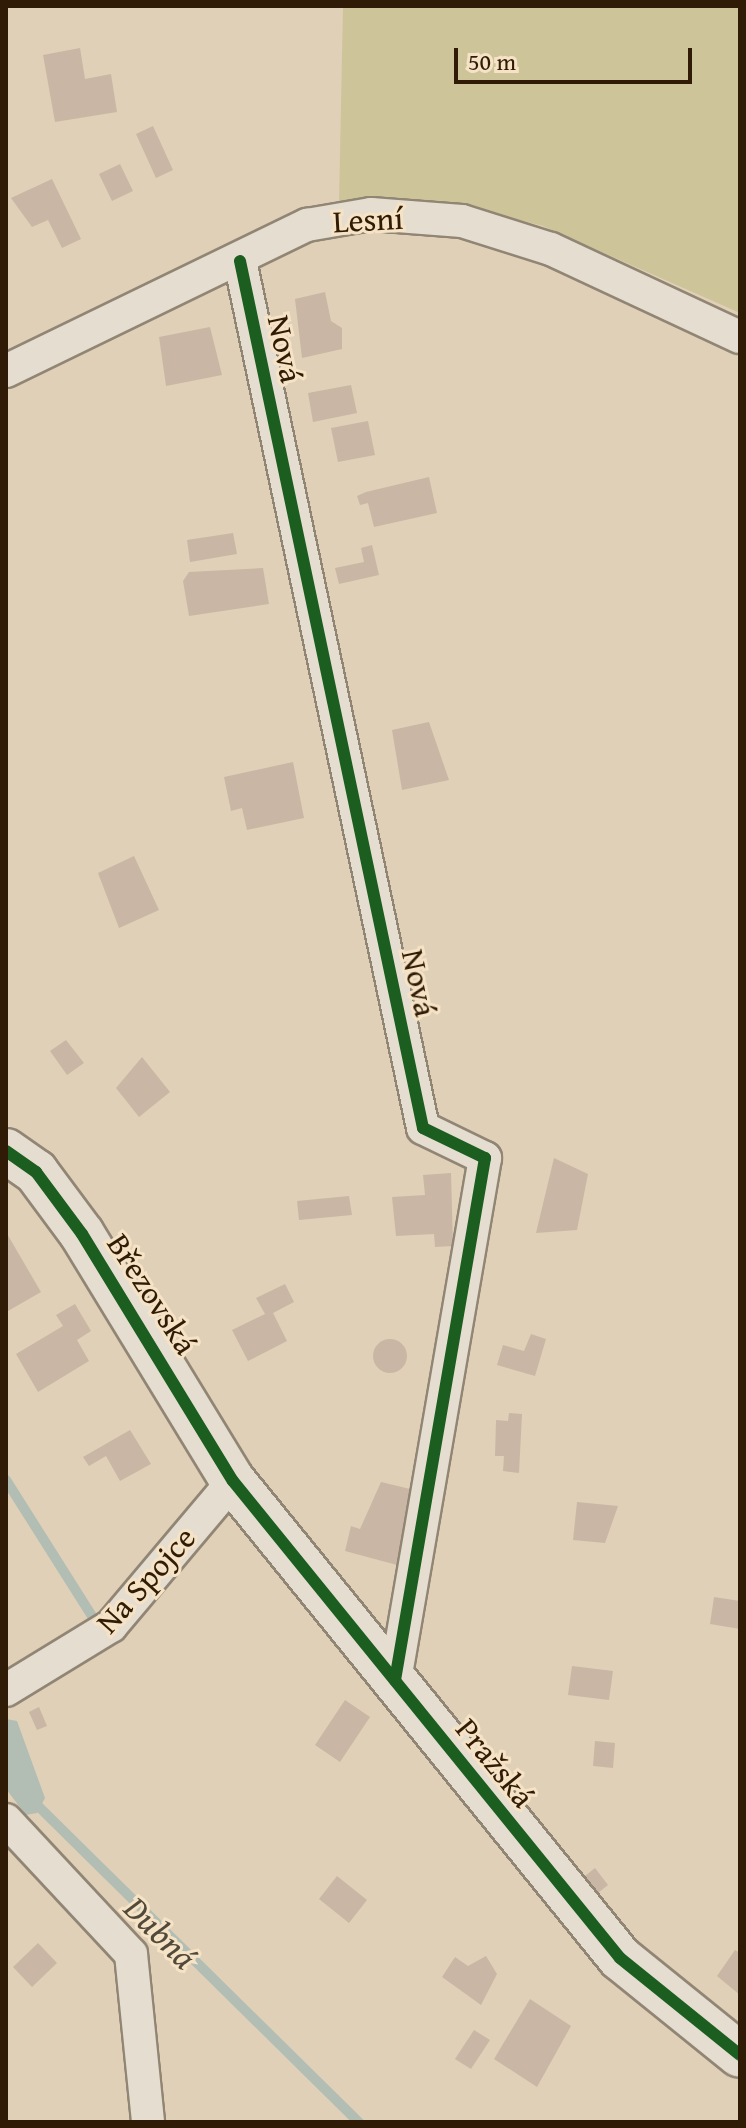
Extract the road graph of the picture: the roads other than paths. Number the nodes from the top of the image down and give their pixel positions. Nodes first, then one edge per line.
1 (240, 261) junction
2 (740, 337) edge
3 (6, 371) edge
4 (6, 1151) edge
5 (233, 1481) junction
6 (395, 1680) junction
7 (6, 1690) edge
8 (6, 1820) edge
9 (740, 2055) edge
10 (148, 2122) edge

1 - 2 street, Lesní
1 - 3 street, Lesní
1 - 6 street, Nová
4 - 5 street, Březovská
5 - 6 street, Pražská
5 - 7 street, Na Spojce
6 - 9 street, Pražská
8 - 10 street

